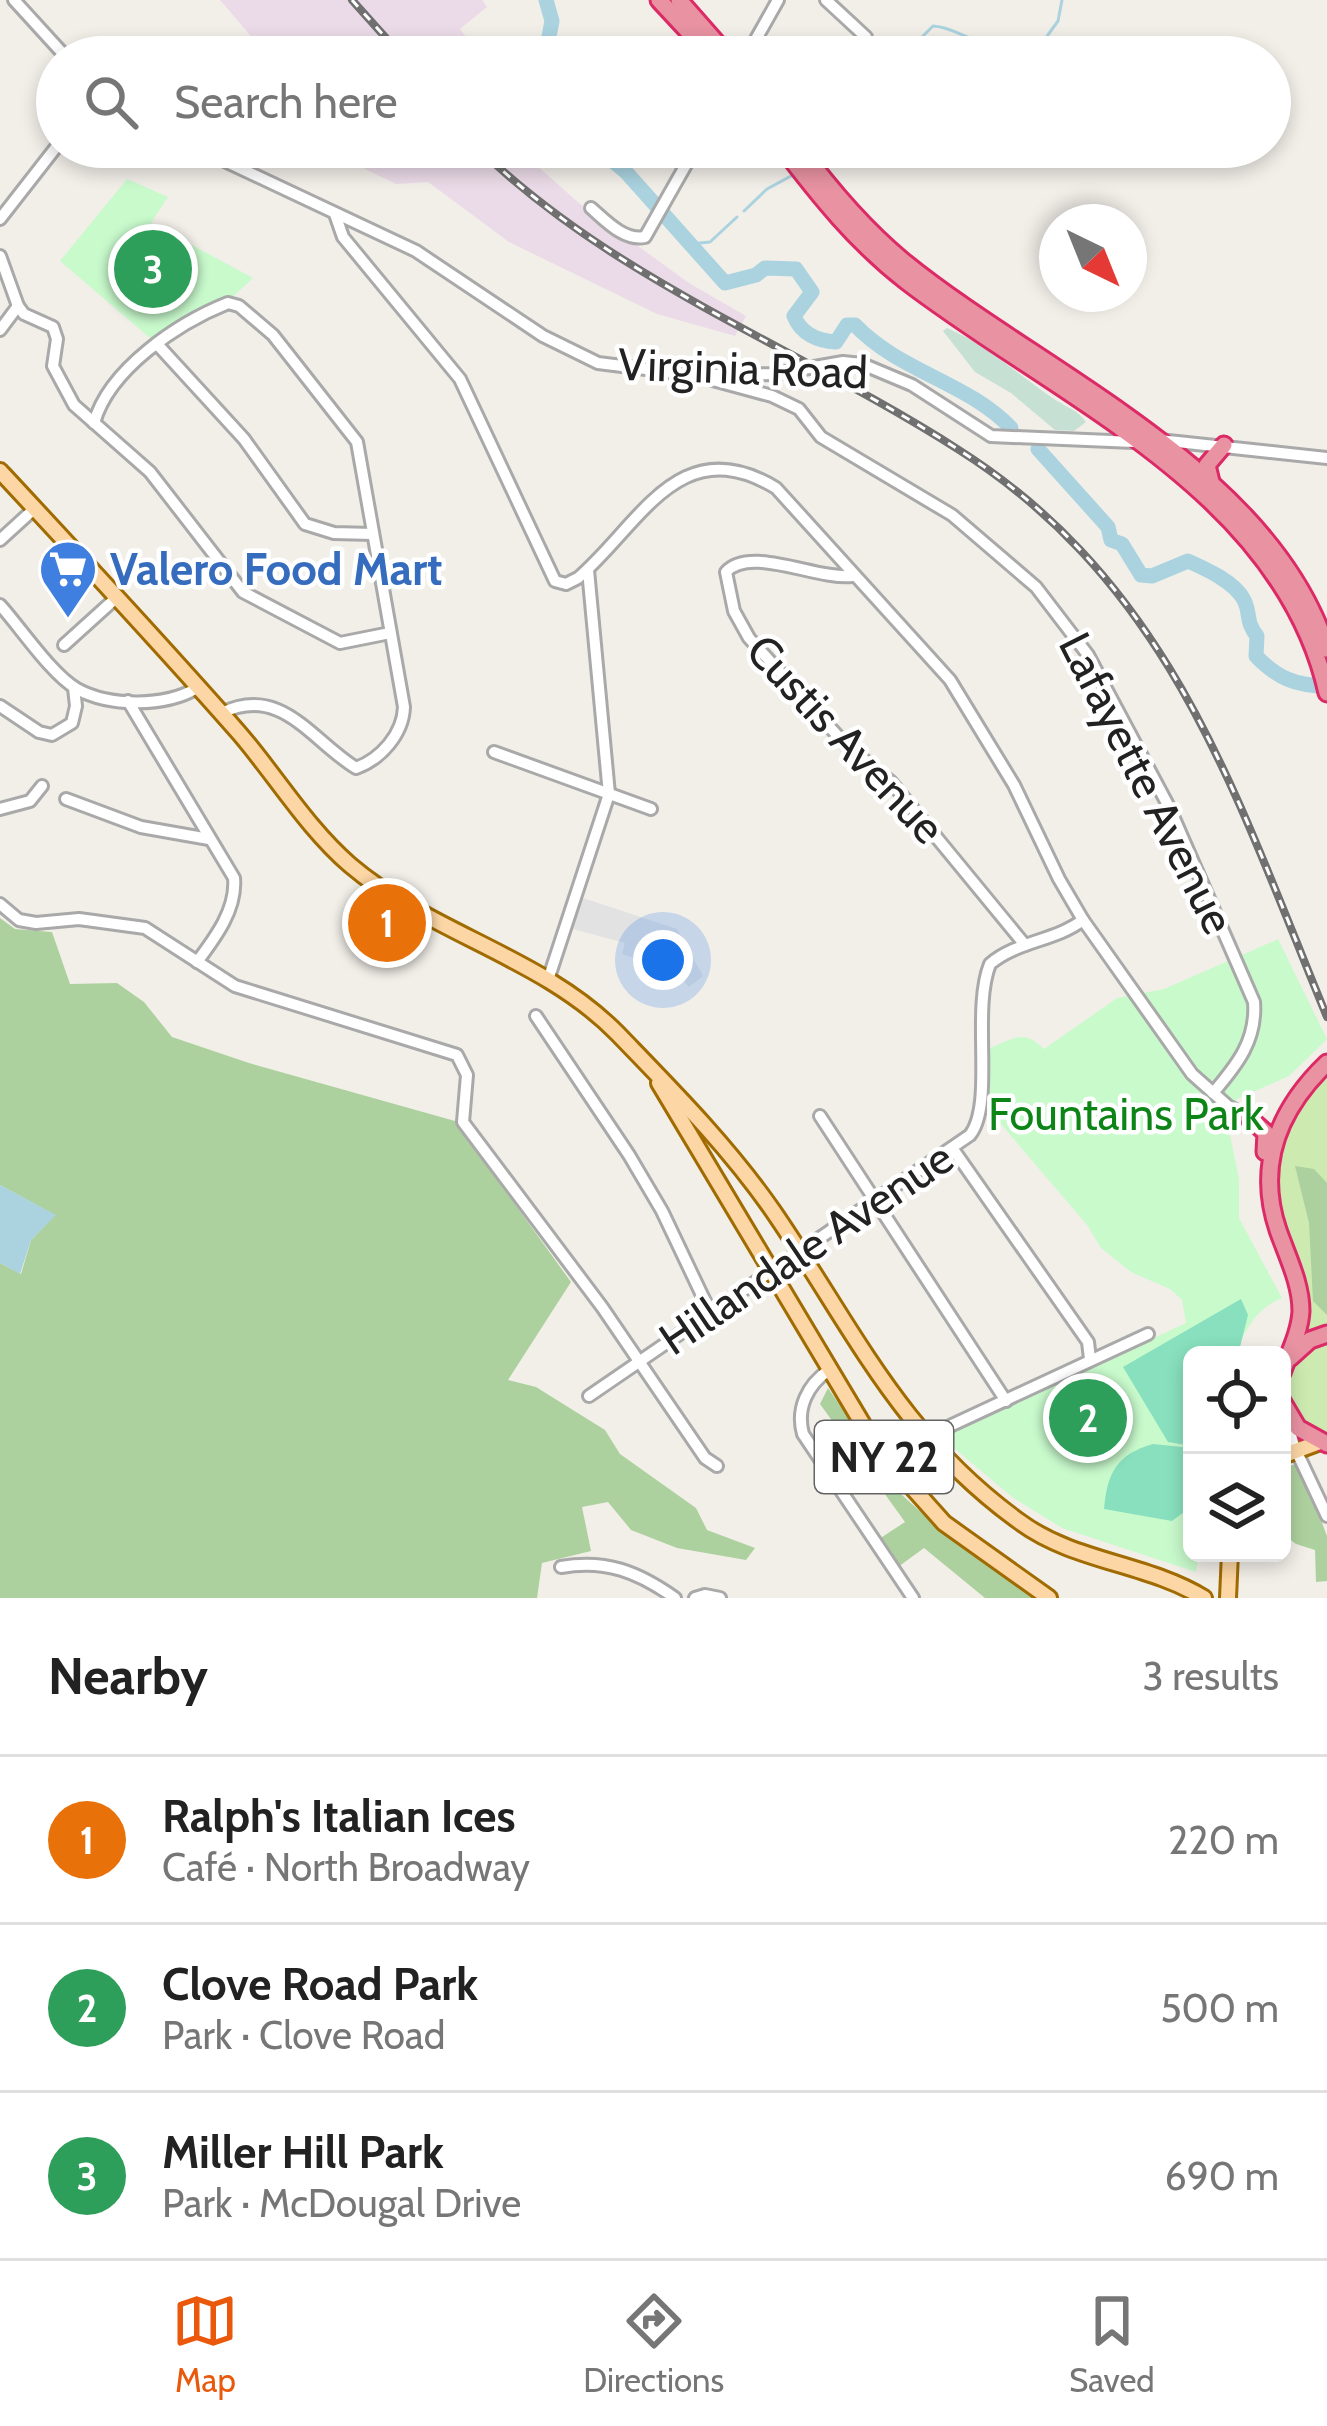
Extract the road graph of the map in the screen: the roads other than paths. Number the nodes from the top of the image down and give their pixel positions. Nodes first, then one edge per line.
1 (14, 0) edge
2 (659, 0) edge
3 (679, 0) edge
4 (778, 0) edge
5 (826, 0) edge
6 (47, 36) edge
7 (692, 36) edge
8 (711, 36) edge
9 (758, 36) edge
10 (865, 36) edge
11 (40, 168) edge
12 (239, 168) edge
13 (685, 168) edge
14 (798, 168) edge
15 (815, 168) edge
16 (591, 208) dead end
17 (335, 214) junction
18 (0, 219) edge
19 (0, 256) edge
20 (17, 306) junction
21 (0, 329) edge
22 (158, 344) junction
23 (694, 375) junction
24 (94, 423) junction
25 (1157, 440) junction
26 (1139, 442) junction
27 (1225, 445) junction
28 (1327, 458) edge
29 (0, 471) edge
30 (1213, 489) junction
31 (34, 509) junction
32 (373, 534) junction
33 (0, 540) edge
34 (588, 570) junction
35 (853, 576) junction
36 (116, 598) junction
37 (0, 605) edge
38 (391, 633) junction
39 (64, 645) dead end
40 (1327, 650) edge
41 (74, 688) junction
42 (197, 688) junction
43 (1327, 693) edge
44 (128, 701) junction
45 (0, 706) edge
46 (222, 713) junction
47 (494, 752) dead end
48 (42, 786) dead end
49 (609, 794) junction
50 (65, 799) dead end
51 (0, 809) edge
52 (651, 809) dead end
53 (209, 839) junction
54 (0, 904) edge
55 (1083, 920) junction
56 (1025, 945) junction
57 (197, 962) junction
58 (548, 980) junction
59 (536, 1016) dead end
60 (1321, 1069) edge
61 (657, 1078) junction
62 (1213, 1093) junction
63 (820, 1116) dead end
64 (1247, 1116) junction
65 (953, 1149) junction
66 (874, 1201) junction
67 (1274, 1217) junction
68 (800, 1253) junction
69 (770, 1272) junction
70 (710, 1312) junction
71 (1148, 1334) dead end
72 (1327, 1334) edge
73 (1291, 1347) edge
74 (1090, 1359) junction
75 (639, 1360) junction
76 (1291, 1360) edge
77 (829, 1370) junction
78 (590, 1396) dead end
79 (1006, 1401) junction
80 (1291, 1417) edge
81 (924, 1438) junction
82 (1324, 1443) edge
83 (1291, 1452) edge
84 (1290, 1454) edge
85 (716, 1466) dead end
86 (1327, 1516) edge
87 (1230, 1562) edge
88 (561, 1567) dead end
89 (675, 1598) edge
90 (695, 1598) edge
91 (720, 1598) edge
92 (913, 1598) edge
93 (1048, 1598) edge
94 (1204, 1598) edge
95 (1228, 1598) edge

1 - 6 street
2 - 7 highway
3 - 8 highway
4 - 9 street
5 - 10 street
11 - 18 street
12 - 17 street, Virginia Road
13 - 16 street
14 - 26 highway
15 - 25 highway
17 - 23 street, Virginia Road
17 - 34 street
19 - 20 street
20 - 21 street
20 - 24 street
22 - 24 street
22 - 32 street
22 - 32 street
23 - 26 street, Virginia Road
23 - 62 street, Lafayette Avenue
24 - 38 street
25 - 26 street, Virginia Road
25 - 27 street, Virginia Road
25 - 30 highway
26 - 43 highway
27 - 28 street, Virginia Road
27 - 30 highway
29 - 31 main road, NY 22
30 - 40 highway
31 - 33 street
31 - 36 main road, NY 22
32 - 38 street
34 - 35 street
34 - 49 street
35 - 55 street
35 - 56 street, Custis Avenue
36 - 39 street
36 - 42 main road, NY 22
37 - 41 street
38 - 46 street
41 - 44 street
41 - 45 street
42 - 44 street
42 - 46 main road, NY 22
44 - 53 street
46 - 58 main road, NY 22
47 - 49 street
48 - 51 street
49 - 52 street
49 - 58 street
50 - 53 street
53 - 57 street
54 - 57 street
55 - 56 street, Hillandale Avenue
55 - 62 street
56 - 65 street, Hillandale Avenue
57 - 75 street
58 - 61 main road, NY 22
59 - 70 street
60 - 64 highway
60 - 67 highway
61 - 68 main road
61 - 69 main road, NY 22
62 - 64 street
63 - 66 street
64 - 67 highway
65 - 66 street, Hillandale Avenue
65 - 74 street
66 - 68 street, Hillandale Avenue
66 - 79 street
67 - 73 highway
68 - 69 street, Hillandale Avenue
68 - 81 main road
69 - 70 street, Hillandale Avenue
69 - 77 main road, NY 22
70 - 75 street, Hillandale Avenue
71 - 74 street
72 - 76 highway
74 - 79 street
75 - 78 street, Hillandale Avenue
75 - 85 street
77 - 92 street
77 - 93 main road, NY 22
79 - 81 street
80 - 82 highway
81 - 94 main road
82 - 83 main road
84 - 86 street
87 - 95 main road
88 - 89 street
90 - 91 street

